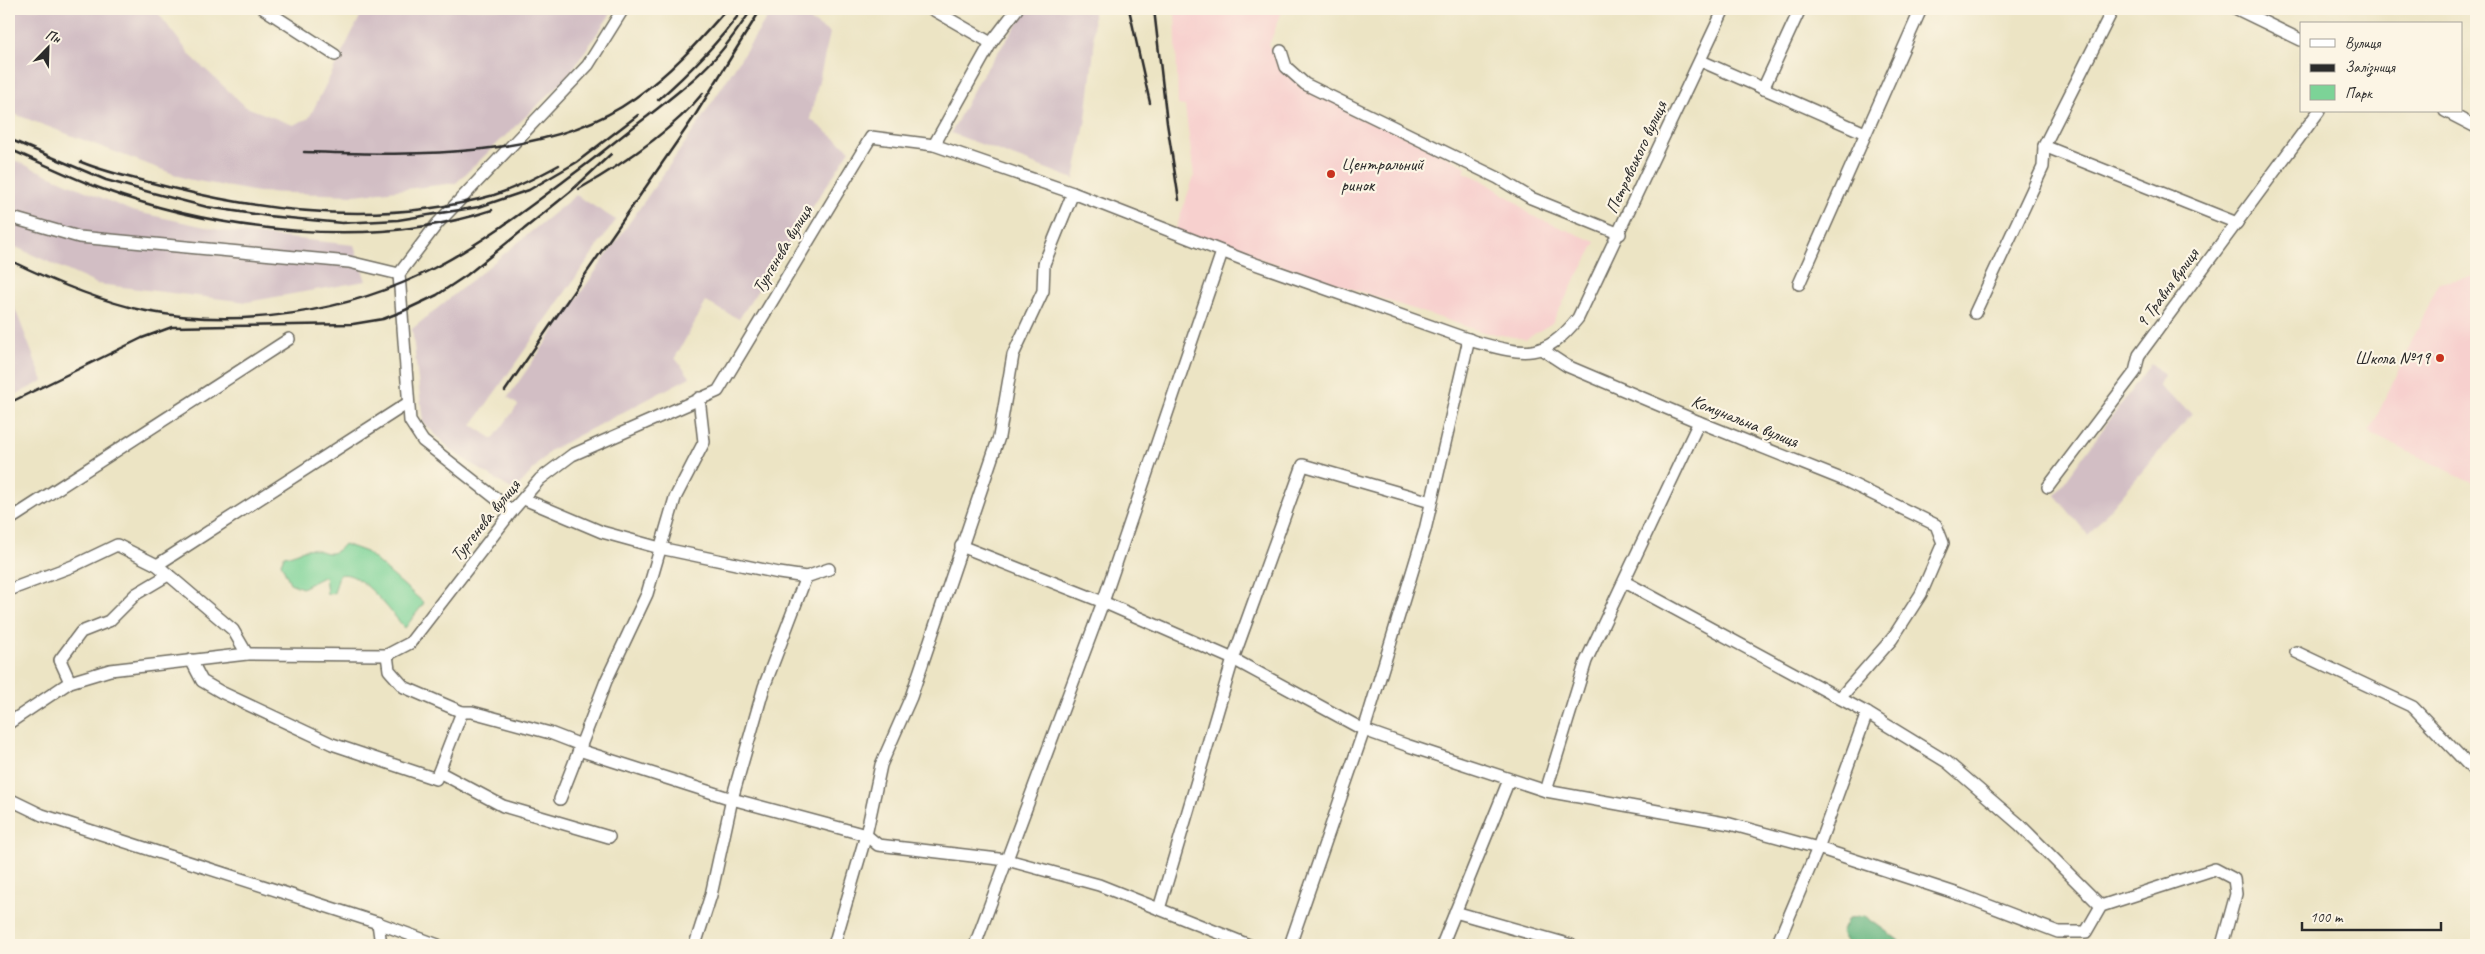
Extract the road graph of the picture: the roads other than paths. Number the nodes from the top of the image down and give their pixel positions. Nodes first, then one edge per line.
1 (264, 9) edge
2 (623, 9) edge
3 (932, 9) edge
4 (1017, 9) edge
5 (1724, 9) edge
6 (1800, 9) edge
7 (1921, 9) edge
8 (2113, 9) edge
9 (2237, 9) edge
10 (2300, 40) edge
11 (992, 43) junction
12 (1281, 51) dead end
13 (335, 55) dead end
14 (1701, 61) junction
15 (1763, 89) junction
16 (2318, 112) edge
17 (2447, 112) edge
18 (2476, 127) edge
19 (1865, 133) junction
20 (934, 145) junction
21 (2044, 146) junction
22 (1073, 193) junction
23 (9, 217) edge
24 (2237, 223) junction
25 (1620, 234) junction
26 (1222, 252) junction
27 (399, 274) junction
28 (1799, 284) dead end
29 (1976, 313) dead end
30 (289, 339) dead end
31 (1469, 339) junction
32 (1541, 349) junction
33 (700, 398) junction
34 (408, 403) junction
35 (1699, 422) junction
36 (2048, 488) dead end
37 (524, 499) junction
38 (1431, 502) junction
39 (512, 512) junction
40 (9, 520) edge
41 (961, 546) junction
42 (660, 548) junction
43 (157, 565) junction
44 (829, 569) dead end
45 (168, 575) junction
46 (806, 577) junction
47 (1625, 582) junction
48 (9, 590) edge
49 (1103, 602) junction
50 (2296, 652) dead end
51 (247, 654) junction
52 (387, 655) junction
53 (1233, 659) junction
54 (191, 660) junction
55 (70, 682) junction
56 (1840, 698) junction
57 (462, 712) junction
58 (1867, 713) junction
59 (9, 723) edge
60 (1364, 730) junction
61 (580, 747) junction
62 (439, 772) junction
63 (2476, 773) edge
64 (1509, 780) junction
65 (1546, 791) junction
66 (9, 798) edge
67 (560, 799) dead end
68 (732, 799) junction
69 (866, 835) junction
70 (609, 836) dead end
71 (1818, 848) junction
72 (1007, 860) junction
73 (2101, 906) junction
74 (1159, 909) junction
75 (1455, 912) junction
76 (378, 924) junction
77 (381, 945) edge
78 (438, 945) edge
79 (695, 945) edge
80 (834, 945) edge
81 (975, 945) edge
82 (1249, 945) edge
83 (1290, 945) edge
84 (1442, 945) edge
85 (1571, 945) edge
86 (1777, 945) edge
87 (2222, 945) edge

1 - 13 street
2 - 27 street
3 - 11 street
4 - 11 street
5 - 14 street, Петровського вулиця
6 - 15 street
7 - 19 street
8 - 21 street
9 - 10 street
11 - 20 street
12 - 25 street
14 - 15 street
14 - 25 street, Петровського вулиця
15 - 19 street
16 - 24 street, 9 Травня вулиця
17 - 18 street
19 - 28 street
20 - 22 street
20 - 33 street, Тургенева вулиця
21 - 24 street
21 - 29 street
22 - 26 street
22 - 41 street
23 - 27 street
24 - 36 street, 9 Травня вулиця
25 - 32 street, Петровського вулиця
26 - 31 street
26 - 49 street
27 - 34 street
30 - 40 street
31 - 32 street
31 - 38 street
32 - 35 street, Комунальна вулиця
33 - 37 street, Тургенева вулиця
33 - 42 street
34 - 39 street
34 - 43 street
35 - 47 street
35 - 56 street, Комунальна вулиця
37 - 39 street, Тургенева вулиця
37 - 42 street
38 - 53 street
38 - 60 street
39 - 52 street, Тургенева вулиця
41 - 49 street
41 - 69 street
42 - 46 street
42 - 61 street
43 - 45 street
43 - 48 street
44 - 46 street
45 - 51 street
45 - 55 street
46 - 68 street
47 - 56 street
47 - 65 street
49 - 53 street
49 - 72 street
50 - 63 street
51 - 52 street, Тургенева вулиця
51 - 54 street, Тургенева вулиця
52 - 57 street
53 - 60 street
53 - 74 street
54 - 55 street, Тургенева вулиця
54 - 62 street
55 - 59 street, Тургенева вулиця
56 - 58 street
57 - 61 street
57 - 62 street
58 - 71 street
58 - 73 street
60 - 64 street
60 - 83 street
61 - 67 street
61 - 68 street
62 - 70 street
64 - 65 street
64 - 75 street
65 - 71 street
66 - 76 street
68 - 69 street
68 - 79 street
69 - 72 street
69 - 80 street
71 - 73 street
71 - 86 street
72 - 74 street
72 - 81 street
73 - 87 street
74 - 82 street
75 - 84 street
75 - 85 street
76 - 77 street
76 - 78 street

